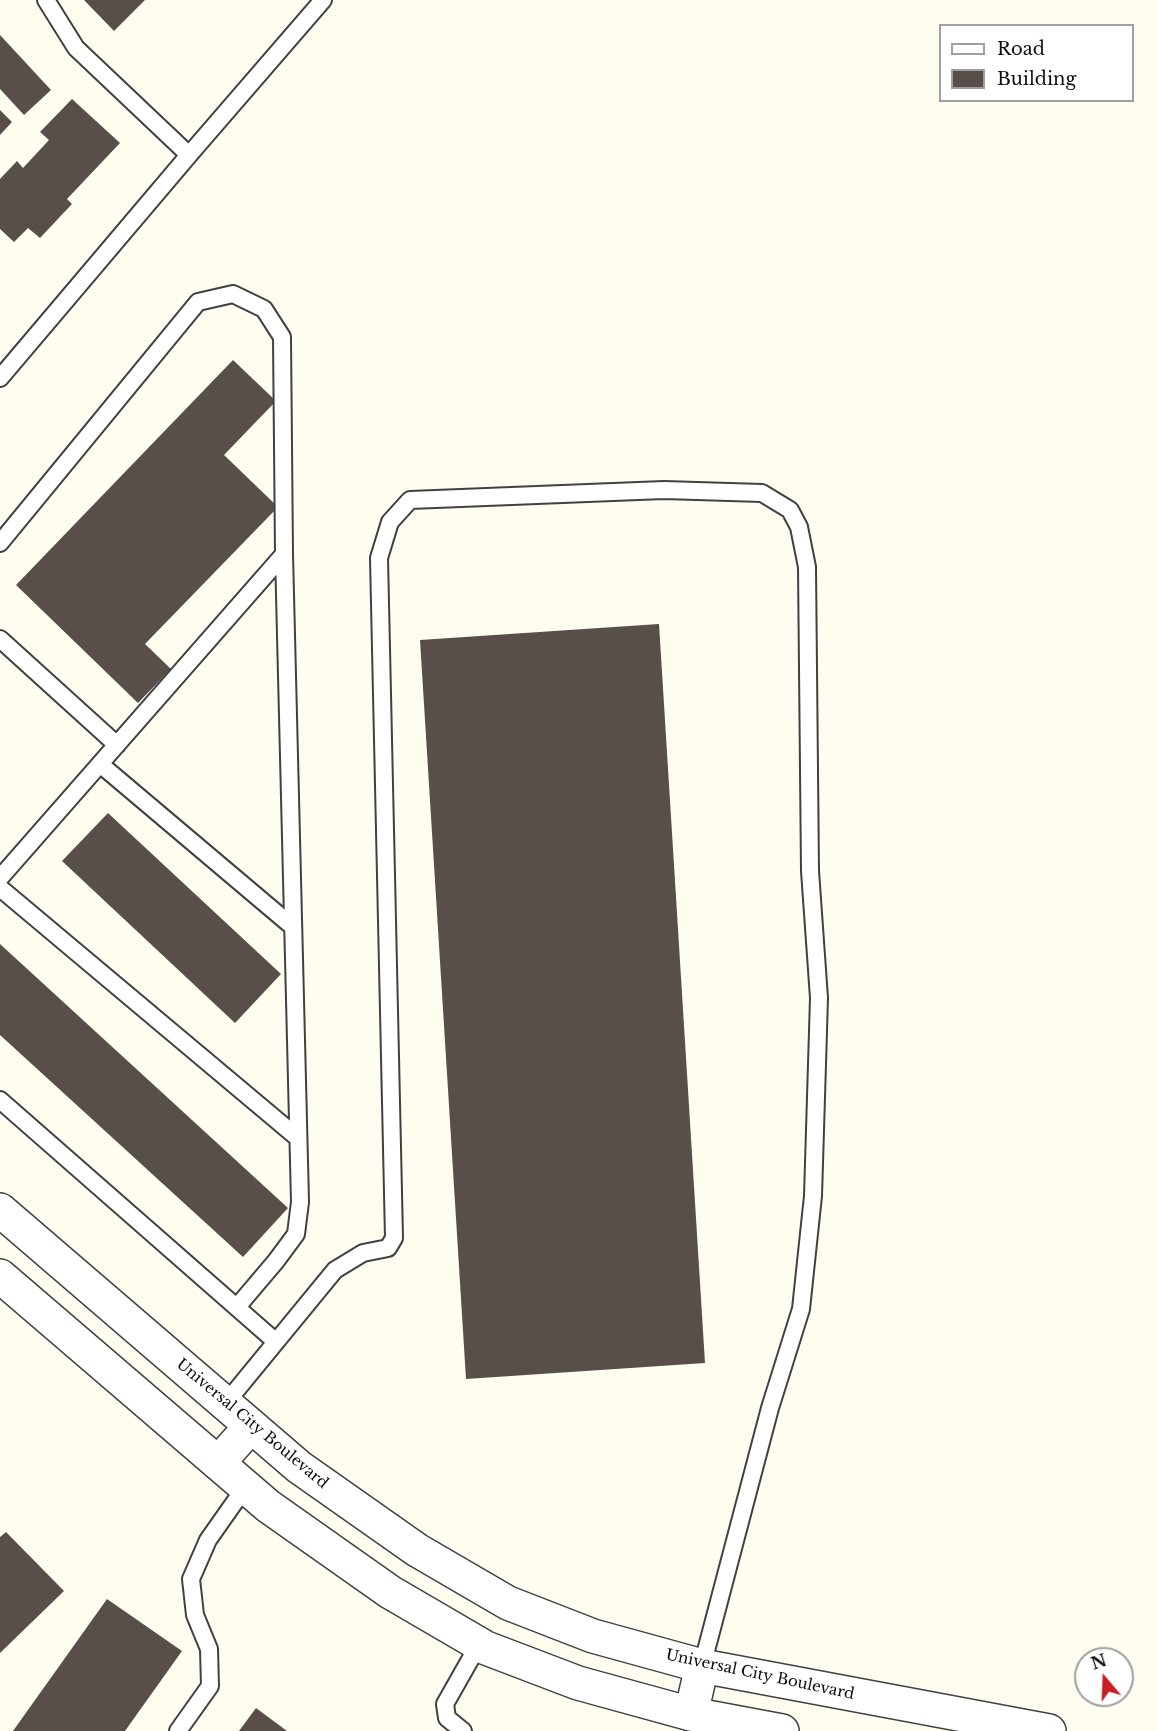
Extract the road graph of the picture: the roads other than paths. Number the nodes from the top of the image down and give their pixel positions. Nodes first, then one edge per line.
1 (46, 0) edge
2 (323, 0) edge
3 (189, 155) junction
4 (0, 378) edge
5 (0, 543) edge
6 (284, 554) junction
7 (0, 639) edge
8 (117, 744) junction
9 (100, 764) junction
10 (0, 878) edge
11 (0, 888) edge
12 (293, 927) junction
13 (0, 1100) edge
14 (298, 1138) junction
15 (0, 1210) edge
16 (2, 1281) edge
17 (237, 1307) junction
18 (275, 1341) junction
19 (225, 1404) junction
20 (251, 1426) junction
21 (218, 1463) junction
22 (246, 1486) junction
23 (479, 1644) junction
24 (702, 1666) junction
25 (689, 1722) edge
26 (1034, 1730) edge
27 (178, 1731) edge
28 (463, 1731) edge
29 (783, 1731) edge

1 - 3 lane
2 - 3 lane
3 - 4 lane
5 - 6 lane
6 - 8 lane
6 - 12 lane
7 - 8 lane
8 - 9 lane
9 - 10 lane
9 - 12 lane
11 - 14 lane
12 - 14 lane
13 - 17 lane
14 - 17 lane
15 - 19 street, Universal City Boulevard
16 - 21 street
17 - 18 lane
18 - 19 lane
18 - 24 lane
19 - 20 street, Universal City Boulevard
20 - 21 street
20 - 24 street, Universal City Boulevard
21 - 22 street
22 - 23 street
22 - 27 lane
23 - 25 street
23 - 28 lane
24 - 25 street
24 - 26 street, Universal City Boulevard
25 - 29 street

